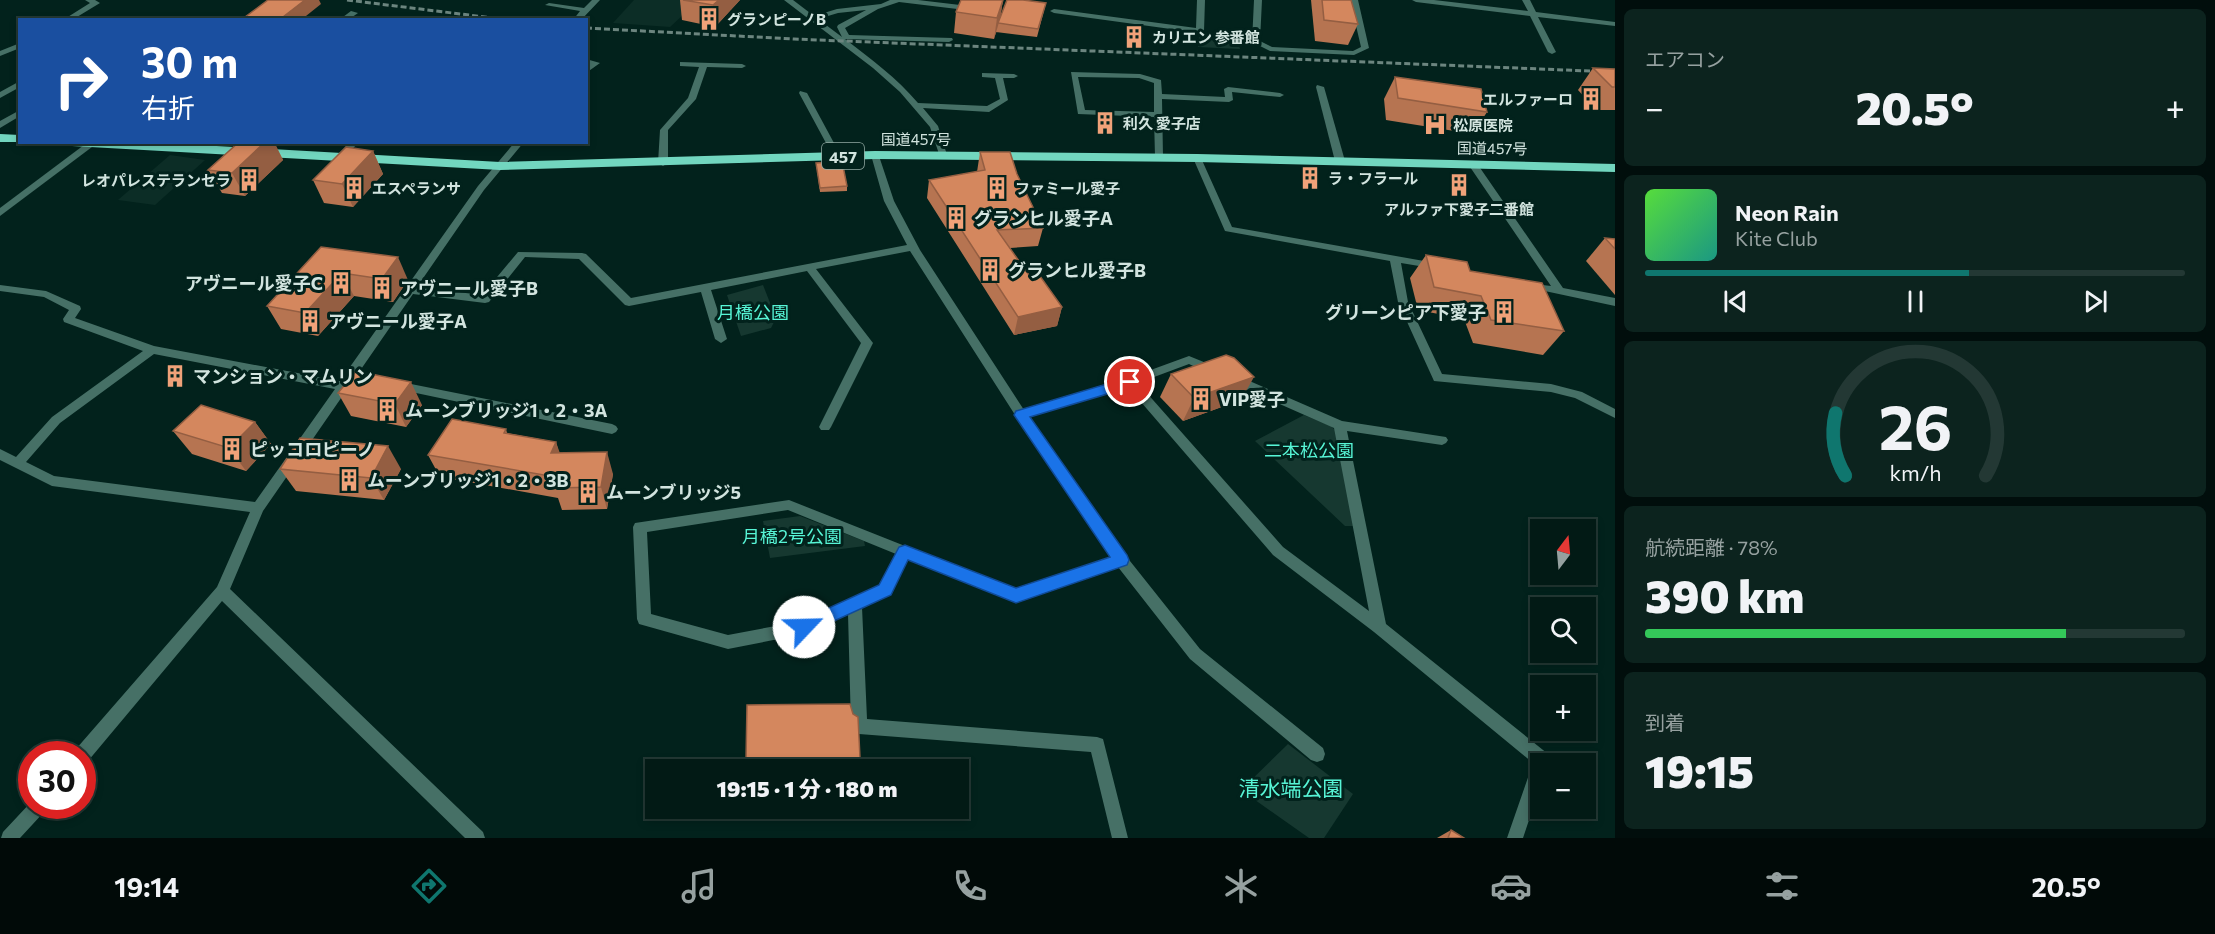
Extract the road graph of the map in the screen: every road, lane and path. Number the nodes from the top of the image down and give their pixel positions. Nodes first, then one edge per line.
1 (596, 0) edge
2 (788, 0) edge
3 (898, 0) edge
4 (1201, 0) edge
5 (1258, 0) edge
6 (1354, 0) edge
7 (1416, 0) edge
8 (1526, 0) edge
9 (96, 1) edge
10 (851, 4) edge
11 (549, 5) dead end
12 (875, 8) junction
13 (586, 10) junction
14 (987, 11) edge
15 (1054, 11) dead end
16 (354, 13) dead end
17 (1533, 15) junction
18 (69, 18) edge
19 (345, 18) edge
20 (578, 18) edge
21 (812, 19) junction
22 (1615, 24) edge
23 (950, 40) dead end
24 (18, 46) edge
25 (1552, 52) dead end
26 (0, 54) edge
27 (588, 61) edge
28 (683, 64) dead end
29 (704, 65) junction
30 (742, 66) dead end
31 (588, 69) edge
32 (985, 75) dead end
33 (999, 76) junction
34 (1014, 76) dead end
35 (18, 84) edge
36 (1320, 87) dead end
37 (803, 93) dead end
38 (1280, 95) dead end
39 (0, 96) edge
40 (1158, 96) junction
41 (917, 105) junction
42 (18, 113) edge
43 (1158, 115) junction
44 (0, 125) edge
45 (0, 138) edge
46 (18, 139) edge
47 (92, 144) edge
48 (353, 144) edge
49 (518, 144) edge
50 (171, 145) edge
51 (875, 155) junction
52 (943, 155) junction
53 (837, 156) junction
54 (1160, 157) junction
55 (339, 158) junction
56 (1197, 158) junction
57 (1340, 161) junction
58 (663, 163) junction
59 (1473, 164) junction
60 (500, 166) junction
61 (1615, 168) edge
62 (0, 213) edge
63 (913, 247) junction
64 (1395, 258) junction
65 (809, 267) junction
66 (1443, 267) edge
67 (1513, 281) edge
68 (0, 288) edge
69 (705, 288) junction
70 (411, 290) junction
71 (1560, 291) junction
72 (1615, 302) edge
73 (721, 339) dead end
74 (152, 350) junction
75 (351, 380) junction
76 (384, 382) edge
77 (1130, 382) junction
78 (1615, 414) edge
79 (1021, 415) junction
80 (1340, 425) junction
81 (825, 427) dead end
82 (612, 429) dead end
83 (1442, 440) dead end
84 (0, 454) edge
85 (18, 463) junction
86 (258, 508) junction
87 (905, 551) junction
88 (1121, 560) junction
89 (222, 591) junction
90 (855, 604) junction
91 (1379, 627) junction
92 (94, 741) edge
93 (1533, 753) edge
94 (1317, 754) dead end
95 (1530, 795) edge
96 (26, 819) edge
97 (9, 838) edge
98 (477, 838) edge
99 (1120, 838) edge
100 (1515, 838) edge

1 - 13 street
2 - 21 street
3 - 12 street
3 - 14 street
4 - 15 street
5 - 6 street
7 - 17 street
8 - 17 street
9 - 18 street
10 - 12 street
10 - 21 street
11 - 13 street
12 - 23 street
13 - 20 street
16 - 19 street
17 - 22 street
17 - 25 street
21 - 41 street
24 - 26 street
27 - 31 street
28 - 29 street
29 - 30 street
29 - 58 street
32 - 33 street
33 - 34 street
33 - 41 street
35 - 39 street
36 - 57 street
37 - 53 street
38 - 40 street
40 - 43 street
40 - 43 street
41 - 52 street
42 - 44 street
43 - 54 street
45 - 46 highway
47 - 50 highway, 国道457号 / 457
47 - 62 street
48 - 55 street
49 - 60 street
50 - 55 highway, 国道457号 / 457
51 - 52 highway, 国道457号 / 457
51 - 53 highway, 国道457号 / 457
51 - 63 street
52 - 54 highway, 国道457号 / 457
53 - 58 highway, 国道457号 / 457
54 - 56 highway, 国道457号 / 457
55 - 60 highway, 国道457号 / 457
56 - 57 highway, 国道457号 / 457
56 - 64 street
57 - 59 highway, 国道457号 / 457
58 - 60 highway, 国道457号 / 457
59 - 61 highway, 国道457号 / 457
59 - 71 street
60 - 70 street
63 - 65 street
63 - 79 street
64 - 66 street
64 - 78 street
65 - 69 street
65 - 81 street
67 - 71 street
68 - 74 street
69 - 70 street
69 - 73 street
70 - 75 street
71 - 72 street
74 - 75 street
74 - 85 street
75 - 86 street
76 - 82 street
77 - 79 street
77 - 80 street
77 - 91 street
79 - 88 street
80 - 83 street
80 - 91 street
84 - 85 street
85 - 86 street
86 - 89 street
87 - 88 street
87 - 90 street
87 - 90 street
88 - 94 street
89 - 92 street
89 - 98 street
90 - 99 street
91 - 93 street
95 - 100 street
96 - 97 street

